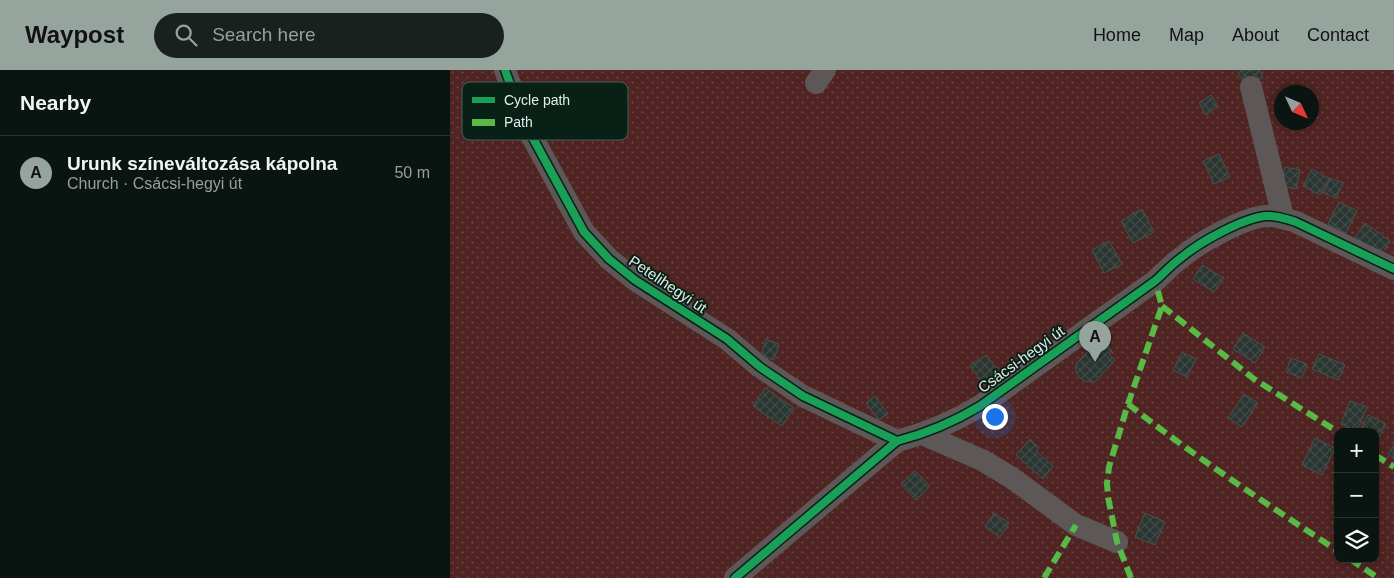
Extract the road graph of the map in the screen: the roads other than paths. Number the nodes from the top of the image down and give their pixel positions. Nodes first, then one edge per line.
1 (505, 70) edge
2 (509, 82) edge
3 (1251, 87) dead end
4 (534, 140) edge
5 (1283, 218) junction
6 (1394, 270) edge
7 (922, 434) junction
8 (898, 441) junction
9 (1117, 542) dead end
10 (735, 578) edge

1 - 2 street, Petelihegyi út
3 - 5 street
4 - 8 street, Petelihegyi út
5 - 6 street, Csácsi-hegyi út
5 - 7 street, Csácsi-hegyi út
7 - 8 street, Csácsi-hegyi út
7 - 9 street
8 - 10 street, Csácsi-hegyi út

